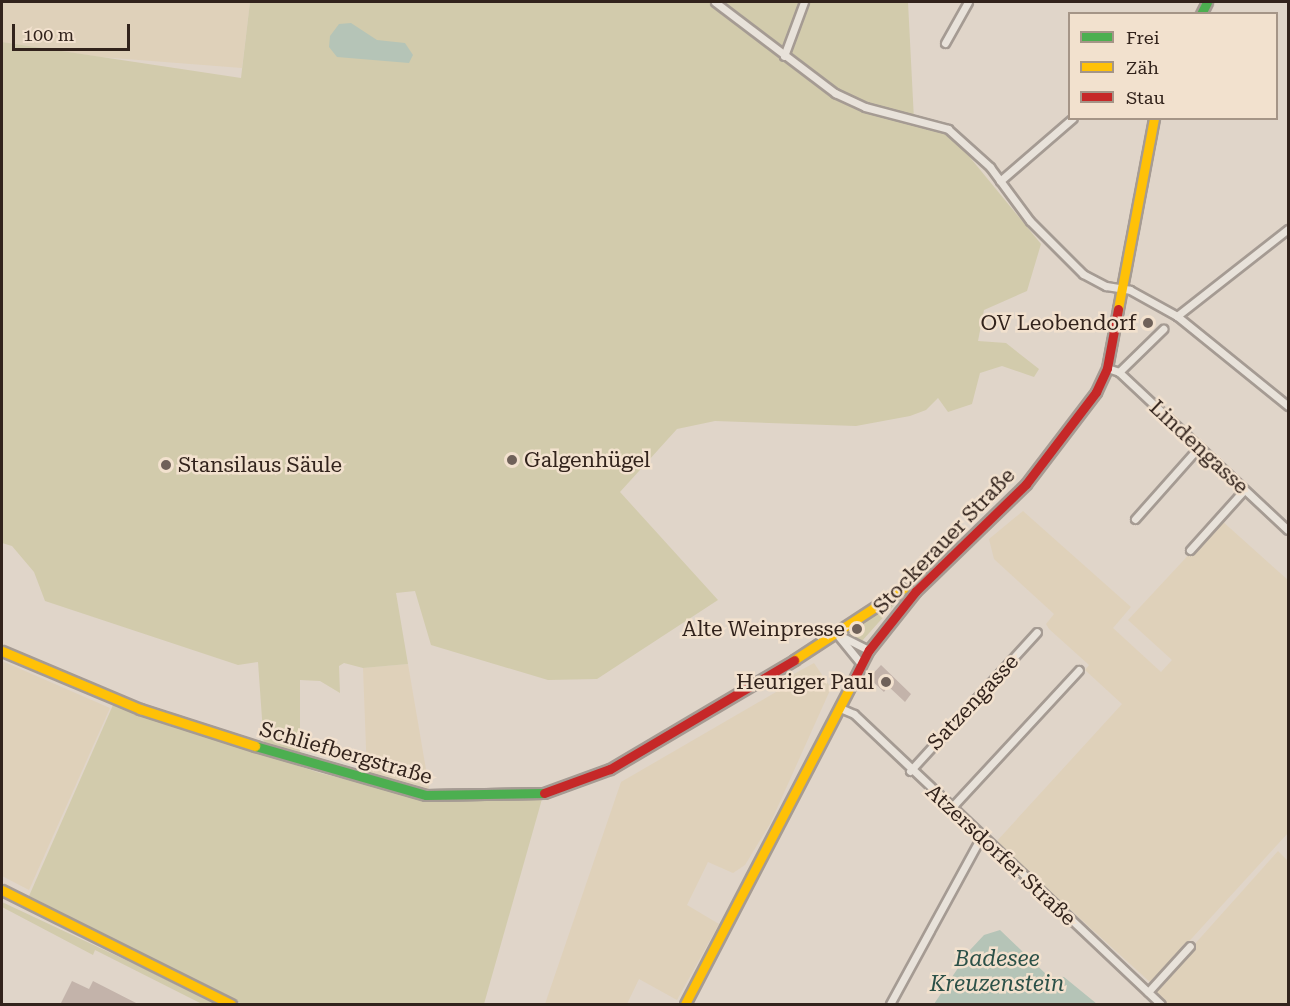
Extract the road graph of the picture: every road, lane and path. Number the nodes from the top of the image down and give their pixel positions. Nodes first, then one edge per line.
1 (715, 2) edge
2 (804, 2) edge
3 (968, 2) edge
4 (945, 43) dead end
5 (784, 56) junction
6 (1071, 120) edge
7 (1154, 120) edge
8 (1000, 181) junction
9 (1288, 229) edge
10 (1122, 288) junction
11 (1177, 316) junction
12 (1163, 329) dead end
13 (1107, 368) junction
14 (1119, 372) junction
15 (1288, 406) edge
16 (1198, 448) junction
17 (1244, 490) junction
18 (1135, 519) dead end
19 (1288, 530) edge
20 (1190, 550) dead end
21 (904, 588) dead end
22 (1037, 632) dead end
23 (836, 633) junction
24 (2, 651) edge
25 (869, 651) junction
26 (862, 664) junction
27 (1079, 670) dead end
28 (840, 708) junction
29 (910, 771) junction
30 (951, 808) junction
31 (982, 835) junction
32 (2, 890) edge
33 (1190, 946) dead end
34 (1148, 992) junction
35 (231, 1005) edge
36 (685, 1005) edge
37 (890, 1005) edge
38 (1161, 1005) edge

1 - 5 street
2 - 5 street
3 - 4 street
5 - 8 street
6 - 8 street
7 - 10 street, Stockerauer Straße
8 - 10 street
9 - 11 street
10 - 11 street
10 - 13 street, Stockerauer Straße
11 - 15 street
12 - 14 street
13 - 14 street, Lindengasse
13 - 25 street, Stockerauer Straße
14 - 16 street, Lindengasse
16 - 17 street, Lindengasse
16 - 18 street
17 - 19 street, Lindengasse
17 - 20 street
21 - 23 street, Schliefbergstraße
22 - 29 street, Satzengasse
23 - 24 street, Schliefbergstraße
23 - 25 street
23 - 26 street
25 - 26 street, Stockerauer Straße
26 - 28 street, Stockerauer Straße
27 - 30 street
28 - 29 street, Atzersdorfer Straße
28 - 36 street, Stockerauer Straße
29 - 30 street, Atzersdorfer Straße
30 - 31 street, Atzersdorfer Straße
31 - 34 street, Atzersdorfer Straße
31 - 37 street
32 - 35 street
33 - 34 street
34 - 38 street, Atzersdorfer Straße

